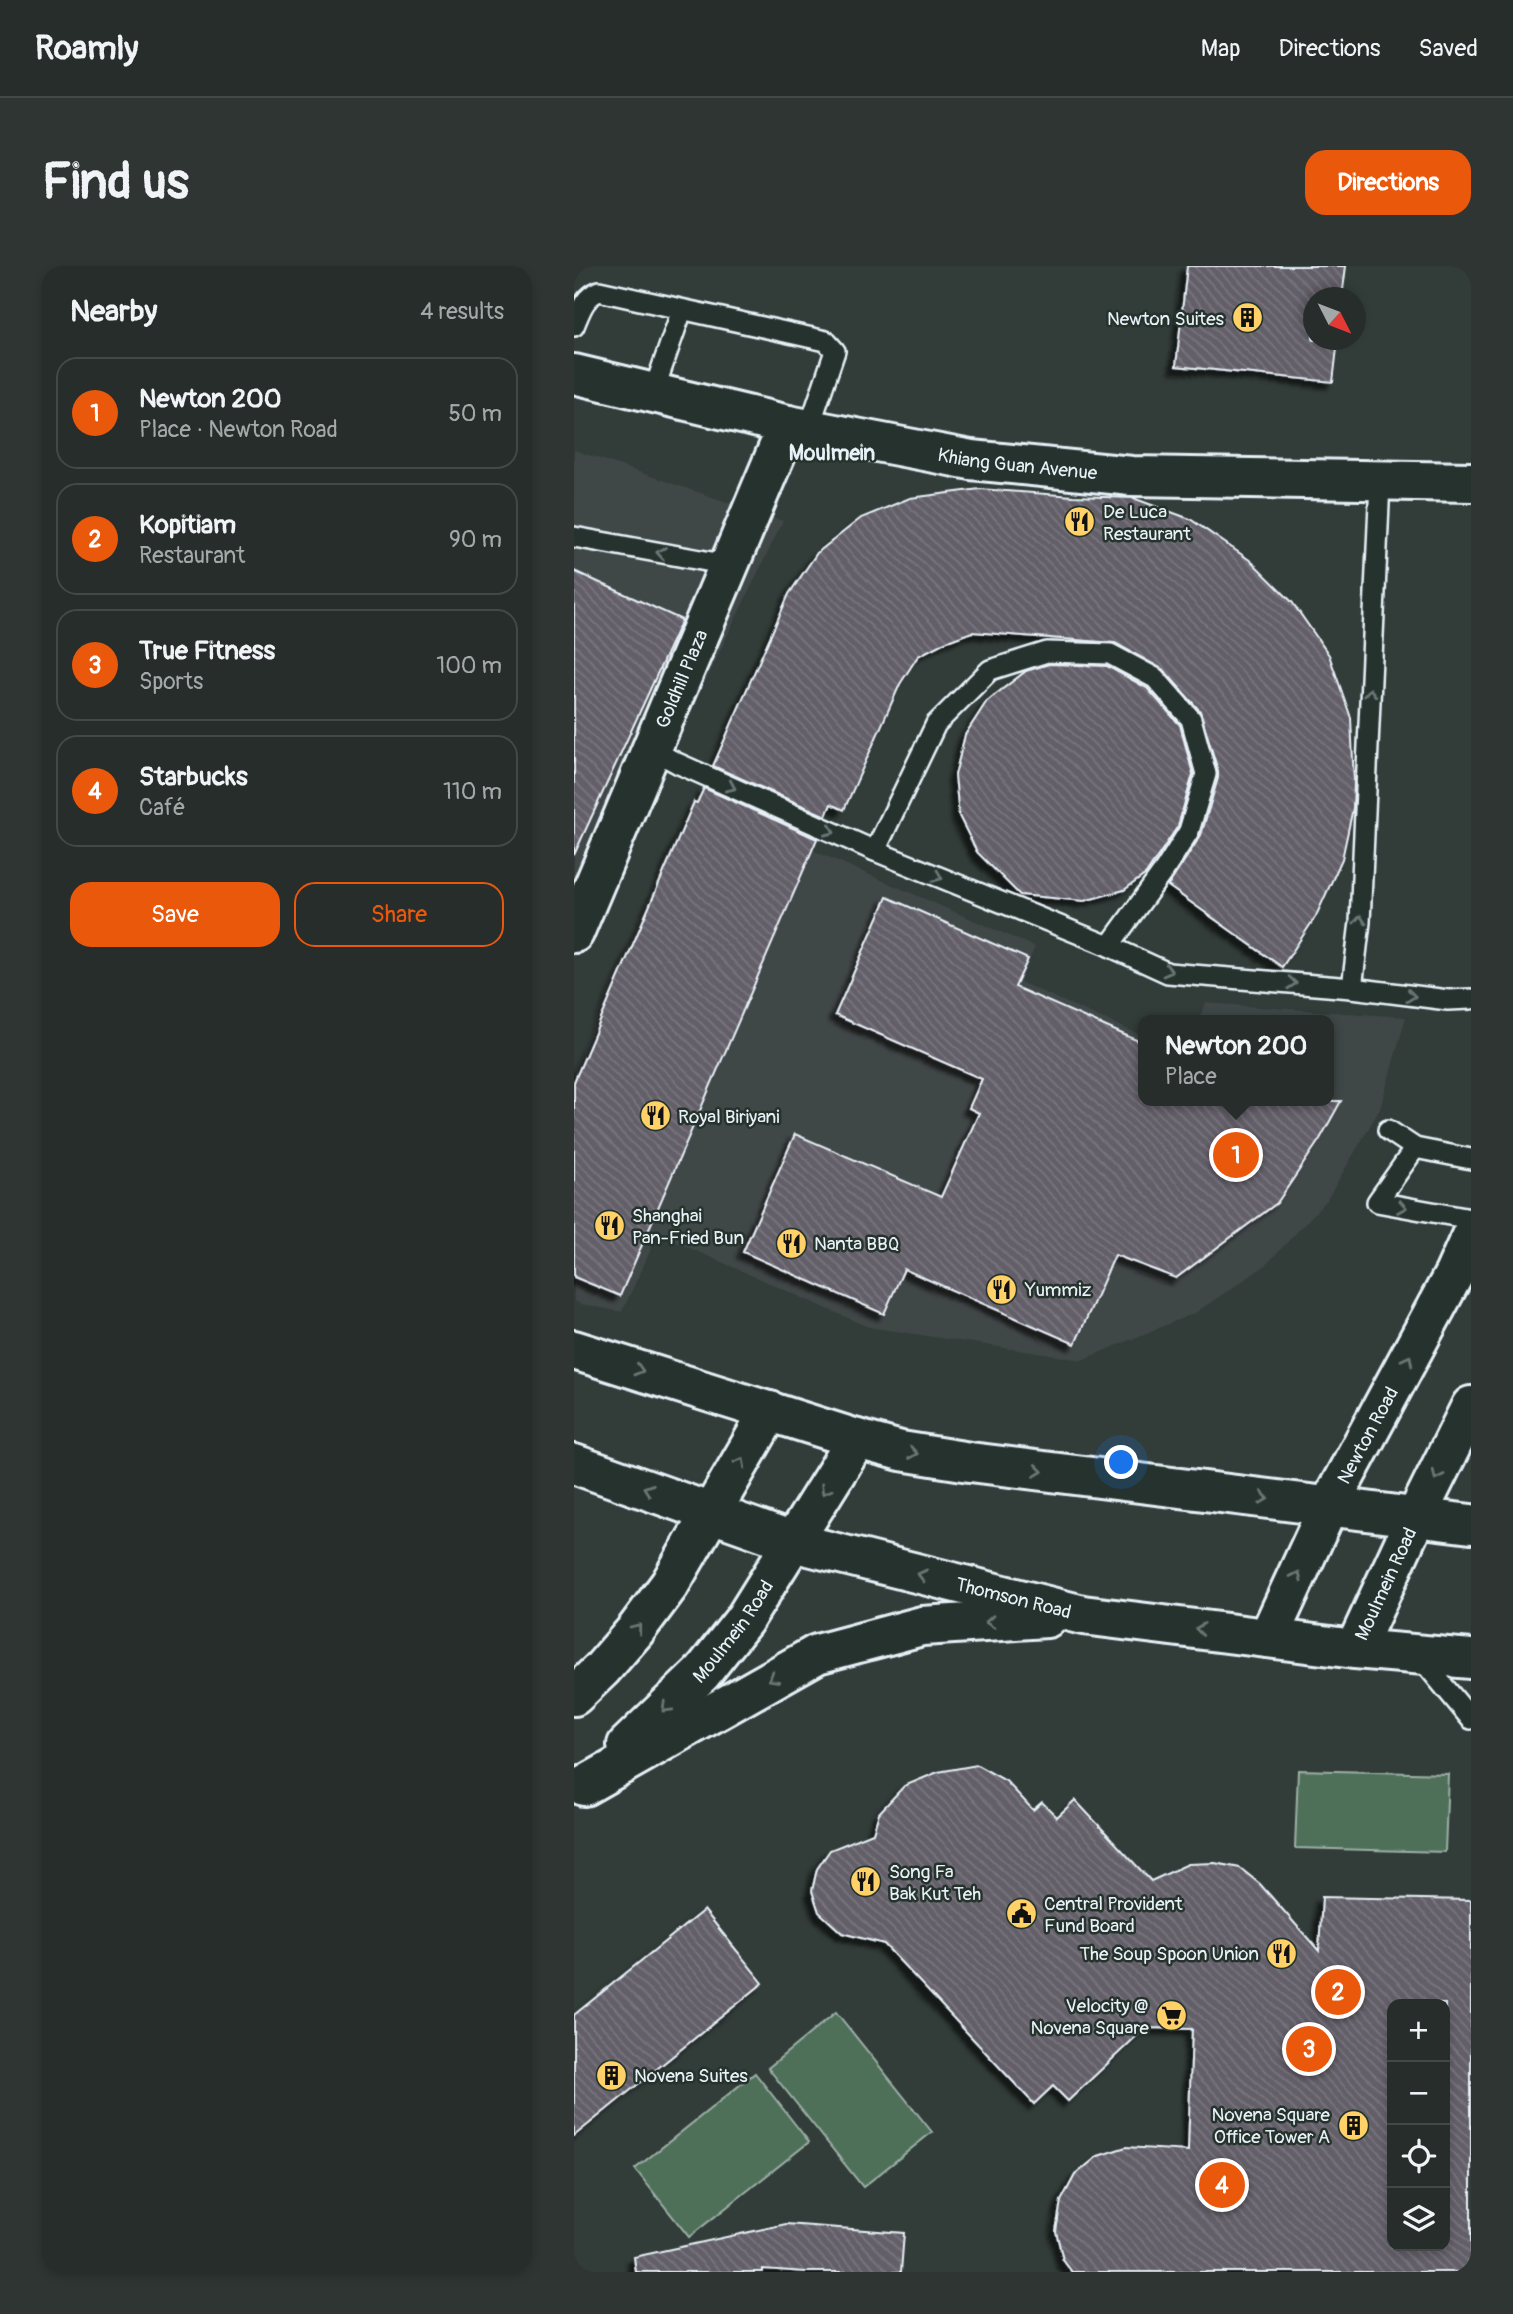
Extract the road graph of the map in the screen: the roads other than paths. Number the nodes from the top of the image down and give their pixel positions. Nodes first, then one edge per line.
1 (682, 310) junction
2 (574, 326) edge
3 (574, 374) edge
4 (653, 393) junction
5 (798, 426) junction
6 (1380, 482) junction
7 (1471, 482) edge
8 (574, 537) edge
9 (728, 565) junction
10 (652, 749) junction
11 (875, 851) junction
12 (574, 933) edge
13 (1109, 947) junction
14 (1352, 988) junction
15 (1471, 999) edge
16 (1388, 1129) dead end
17 (1415, 1148) junction
18 (1471, 1159) edge
19 (1471, 1219) edge
20 (1471, 1236) edge
21 (574, 1350) edge
22 (1471, 1406) edge
23 (770, 1411) junction
24 (857, 1439) junction
25 (574, 1464) edge
26 (1329, 1506) junction
27 (713, 1512) junction
28 (1415, 1518) junction
29 (1471, 1524) edge
30 (793, 1542) junction
31 (1083, 1615) junction
32 (1268, 1638) junction
33 (1355, 1649) junction
34 (1418, 1655) junction
35 (1471, 1660) edge
36 (574, 1696) edge
37 (1471, 1718) edge
38 (579, 1790) edge

1 - 2 lane
1 - 4 lane
1 - 5 lane
3 - 4 main road, Khiang Guan Avenue
4 - 5 main road, Khiang Guan Avenue
5 - 6 main road, Khiang Guan Avenue
5 - 9 main road, Goldhill Plaza
6 - 7 main road, Khiang Guan Avenue
14 -> 6 lane
9 -> 8 lane
9 - 10 main road, Goldhill Plaza
10 -> 11 lane
10 - 12 main road, Goldhill Plaza
11 -> 13 lane
11 - 13 lane
13 -> 14 lane
14 -> 15 lane
16 - 17 lane
17 - 18 lane
17 -> 19 lane
26 -> 20 main road, Newton Road
21 -> 23 main road
22 -> 28 main road
23 - 24 main road
27 -> 23 main road
24 -> 26 main road
24 -> 30 main road, Moulmein Road
27 -> 25 main road, Thomson Road
26 - 28 main road
32 -> 26 main road, Newton Road
27 - 30 main road, Thomson Road
36 -> 27 main road
28 - 29 main road
28 - 33 main road, Moulmein Road
31 -> 30 main road, Thomson Road
30 -> 38 main road, Moulmein Road
32 -> 31 main road, Thomson Road
31 -> 38 main road
32 - 33 main road, Thomson Road
33 - 34 main road, Thomson Road
34 - 35 main road, Thomson Road
34 - 37 lane

